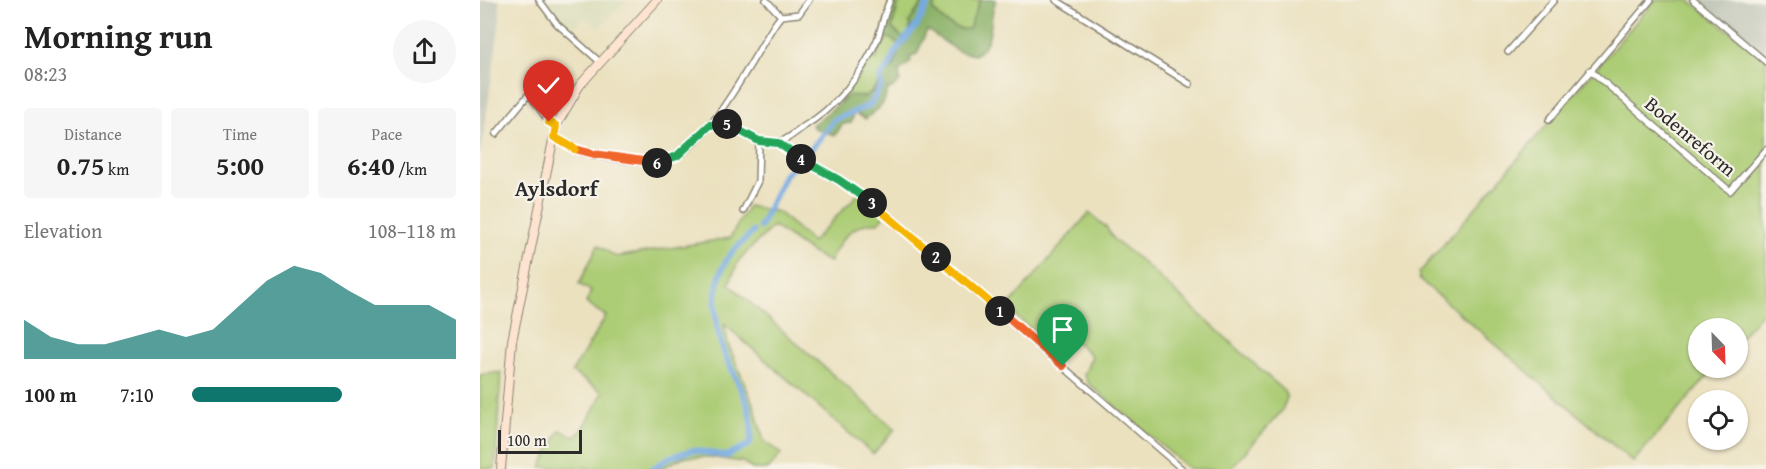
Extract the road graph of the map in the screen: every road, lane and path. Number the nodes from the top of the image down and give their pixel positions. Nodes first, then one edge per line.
1 (539, 0) edge
2 (657, 0) edge
3 (766, 0) edge
4 (809, 0) edge
5 (890, 0) edge
6 (1056, 0) edge
7 (1554, 0) edge
8 (1651, 0) edge
9 (1693, 0) edge
10 (781, 16) junction
11 (1508, 52) dead end
12 (600, 62) junction
13 (1766, 62) edge
14 (1590, 70) junction
15 (1190, 84) dead end
16 (722, 111) junction
17 (1549, 120) dead end
18 (726, 124) junction
19 (710, 125) junction
20 (556, 126) junction
21 (496, 134) dead end
22 (554, 137) junction
23 (759, 141) junction
24 (778, 143) junction
25 (1766, 150) edge
26 (743, 211) dead end
27 (501, 469) edge
28 (1182, 469) edge

1 - 12 street
2 - 12 street
3 - 10 street
4 - 10 street
5 - 24 street
6 - 15 street
7 - 11 street
8 - 14 street
9 - 13 street
10 - 16 street
12 - 20 street
14 - 17 street
14 - 25 street, Bodenreform
16 - 18 street
16 - 19 street
18 - 19 street
18 - 23 street
19 - 22 street
20 - 21 street
20 - 22 street
22 - 27 street
23 - 24 street
23 - 26 street
24 - 28 street

